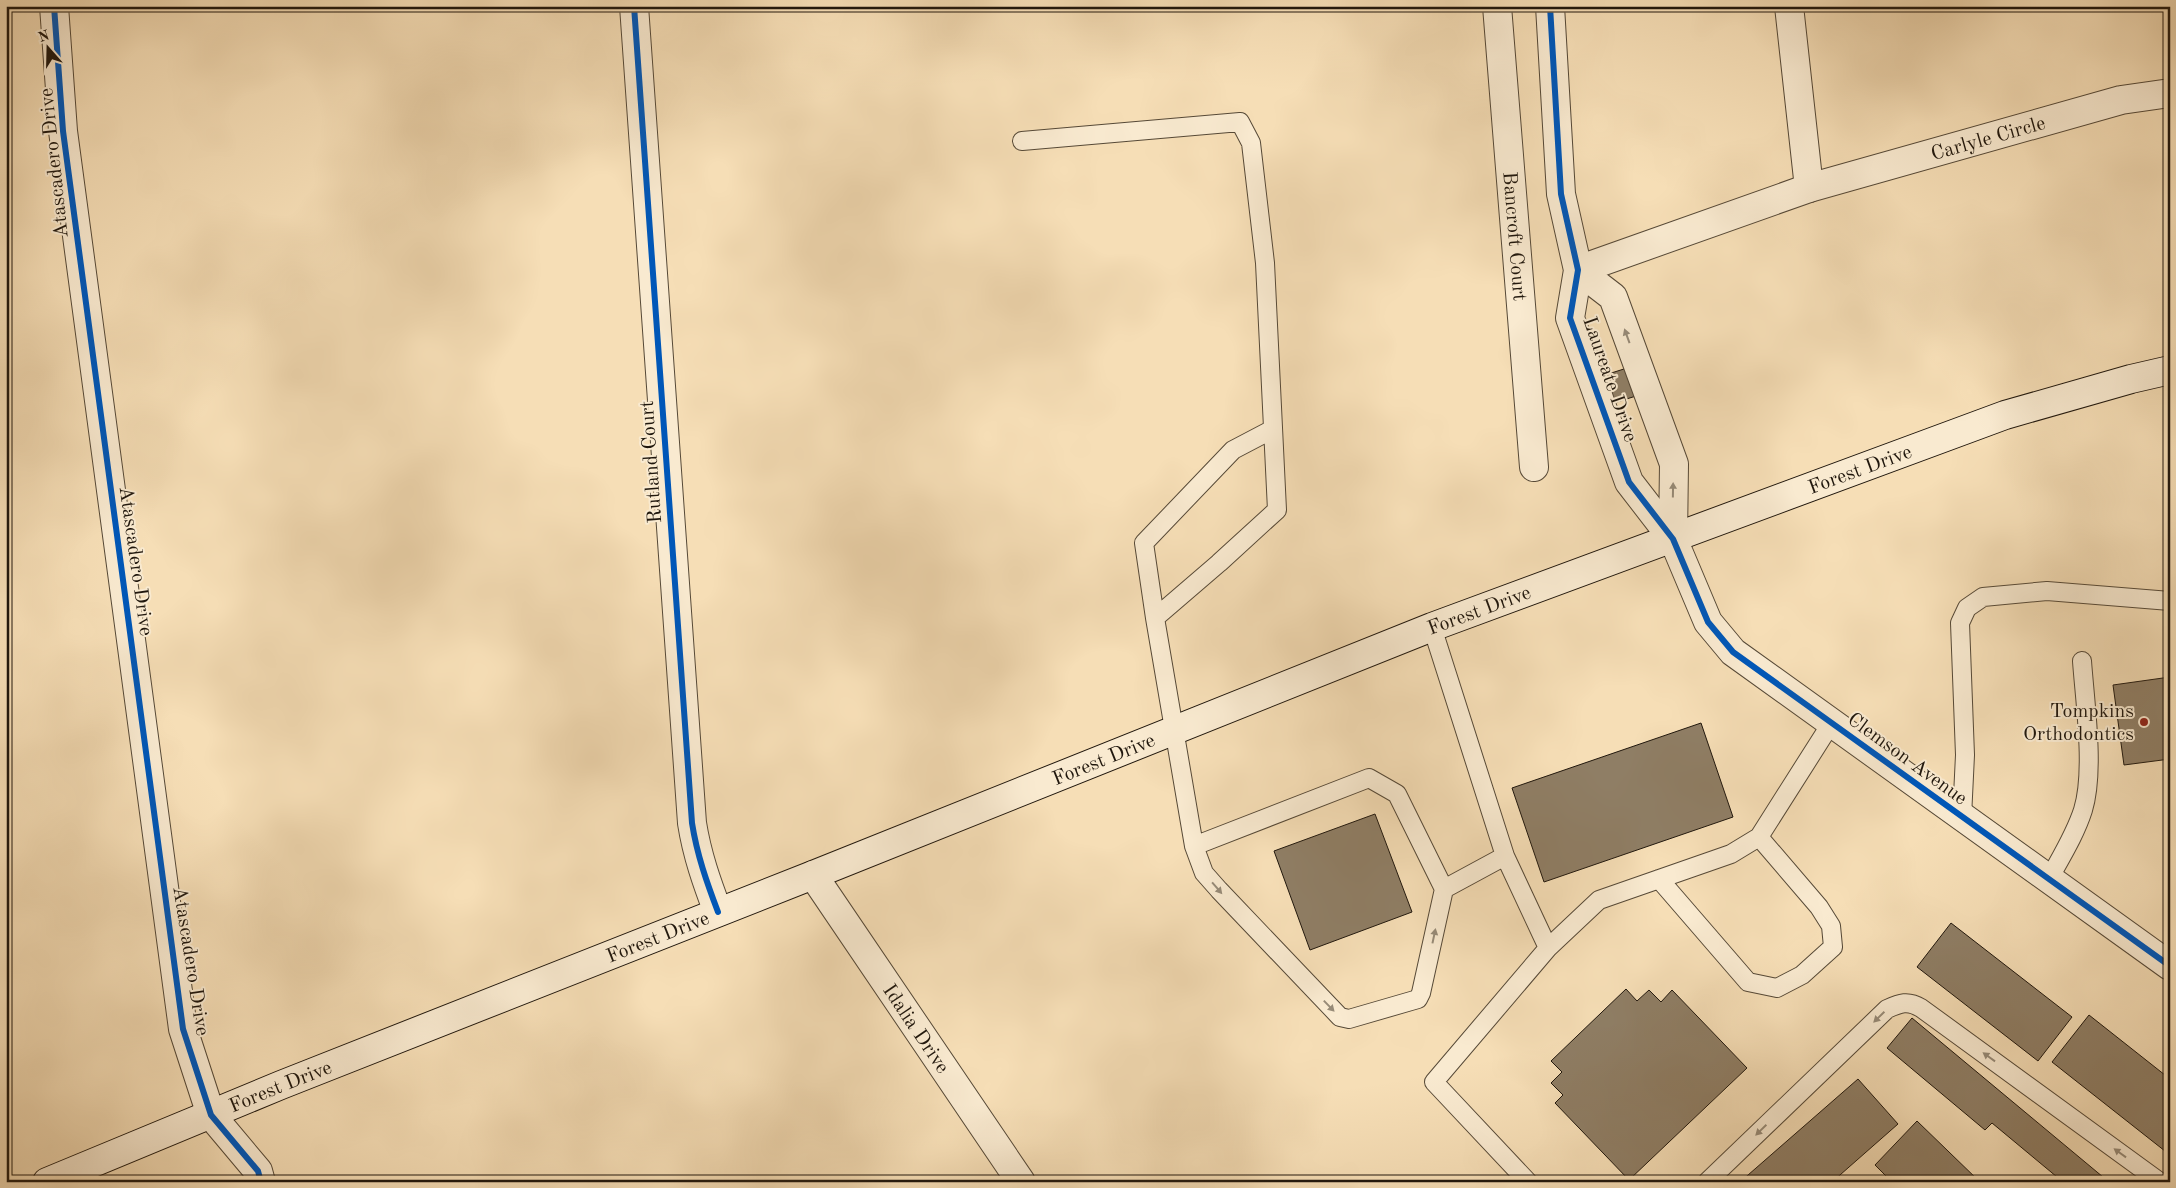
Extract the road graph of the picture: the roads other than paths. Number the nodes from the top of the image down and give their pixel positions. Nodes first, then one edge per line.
1 (54, 6) edge
2 (634, 6) edge
3 (1497, 6) edge
4 (1550, 6) edge
5 (1789, 6) edge
6 (2170, 93) edge
7 (1022, 141) dead end
8 (1809, 188) junction
9 (1578, 270) junction
10 (2170, 370) edge
11 (1273, 430) junction
12 (1534, 467) dead end
13 (1673, 539) junction
14 (2170, 600) edge
15 (1155, 618) junction
16 (1432, 627) junction
17 (2082, 661) dead end
18 (1832, 722) junction
19 (1175, 729) junction
20 (1962, 817) junction
21 (1759, 836) junction
22 (1194, 846) junction
23 (1505, 856) junction
24 (813, 875) junction
25 (1659, 879) junction
26 (2049, 879) junction
27 (1444, 889) junction
28 (718, 912) junction
29 (1548, 948) junction
30 (2170, 966) edge
31 (211, 1115) junction
32 (47, 1182) edge
33 (262, 1182) edge
34 (1020, 1182) edge
35 (1528, 1182) edge
36 (1707, 1182) edge
37 (2160, 1182) edge

1 - 31 street, Atascadero Drive
2 - 28 street, Rutland Court
3 - 12 street, Bancroft Court
4 - 9 street, Laureate Drive
5 - 8 street
6 - 8 street, Carlyle Circle
7 - 11 lane
8 - 9 street, Carlyle Circle
9 - 13 street, Laureate Drive
13 -> 9 street, Laureate Drive
10 - 13 street, Forest Drive
11 - 15 lane
11 - 15 lane
13 - 16 street, Forest Drive
13 - 18 street, Clemson Avenue
14 - 20 lane
15 - 19 lane
16 - 19 street, Forest Drive
16 - 23 lane
17 - 26 lane
18 - 20 street, Clemson Avenue
18 - 21 lane
19 - 22 lane
19 - 24 street, Forest Drive
20 - 26 street, Clemson Avenue
21 - 25 lane
21 - 25 lane
22 - 27 lane
22 -> 27 lane
23 - 27 lane
23 - 29 lane
24 - 28 street, Forest Drive
24 - 34 street, Idalia Drive
25 - 29 lane
26 - 30 street, Clemson Avenue
28 - 31 street, Forest Drive
29 - 35 lane
31 - 32 street, Forest Drive
31 - 33 street
37 -> 36 lane

